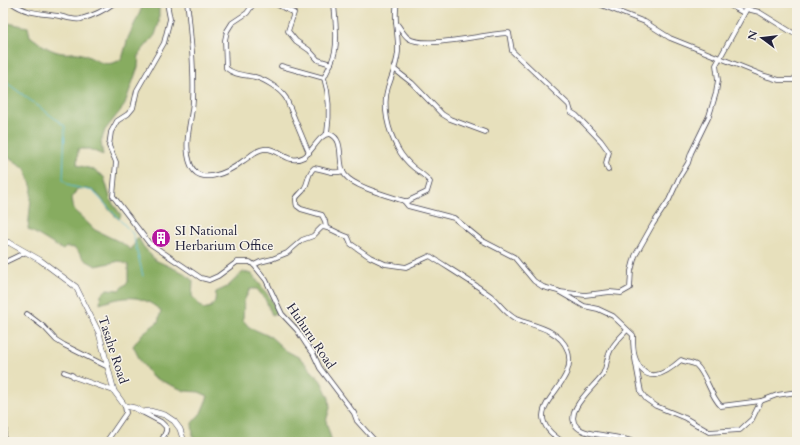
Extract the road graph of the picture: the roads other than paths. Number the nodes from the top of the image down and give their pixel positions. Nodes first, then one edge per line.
1 (12, 3) edge
2 (114, 3) edge
3 (167, 3) edge
4 (187, 3) edge
5 (254, 3) edge
6 (334, 3) edge
7 (396, 3) edge
8 (596, 3) edge
9 (726, 3) edge
10 (750, 3) edge
11 (278, 5) dead end
12 (747, 9) junction
13 (396, 23) junction
14 (797, 33) edge
15 (720, 58) junction
16 (331, 64) junction
17 (281, 66) dead end
18 (394, 69) junction
19 (797, 76) edge
20 (324, 78) junction
21 (485, 132) dead end
22 (327, 133) junction
23 (309, 153) junction
24 (608, 170) dead end
25 (343, 171) junction
26 (404, 201) junction
27 (3, 211) edge
28 (326, 227) junction
29 (3, 238) edge
30 (3, 241) edge
31 (26, 252) junction
32 (3, 262) edge
33 (254, 265) junction
34 (558, 291) junction
35 (27, 314) dead end
36 (627, 330) junction
37 (635, 356) junction
38 (108, 367) junction
39 (64, 372) dead end
40 (114, 391) junction
41 (797, 392) edge
42 (761, 401) junction
43 (125, 406) junction
44 (142, 412) junction
45 (3, 413) edge
46 (3, 439) edge
47 (106, 442) edge
48 (161, 442) edge
49 (184, 442) edge
50 (376, 442) edge
51 (563, 442) edge
52 (633, 442) edge

1 - 2 street
3 - 33 street
4 - 23 street
5 - 23 street
6 - 16 street
7 - 13 street
8 - 15 street
9 - 12 street
10 - 12 street
11 - 16 street
12 - 14 street
12 - 15 street
13 - 18 street
13 - 24 street
15 - 19 street
15 - 34 street
16 - 20 street
17 - 20 street
18 - 21 street
18 - 26 street
20 - 22 street
22 - 23 street
22 - 25 street
25 - 26 street
25 - 28 street
26 - 34 street
27 - 29 street
28 - 33 street
28 - 51 street
30 - 31 street, Tasahe Road
31 - 32 street
31 - 38 street, Tasahe Road
33 - 50 street, Huhuru Road
34 - 36 street
35 - 38 street
36 - 37 street
36 - 52 street
37 - 42 street
37 - 42 street
38 - 40 street, Tasahe Road
39 - 40 street
40 - 43 street, Tasahe Road
41 - 42 street
43 - 44 street
43 - 47 street
44 - 48 street
44 - 49 street
45 - 46 street

